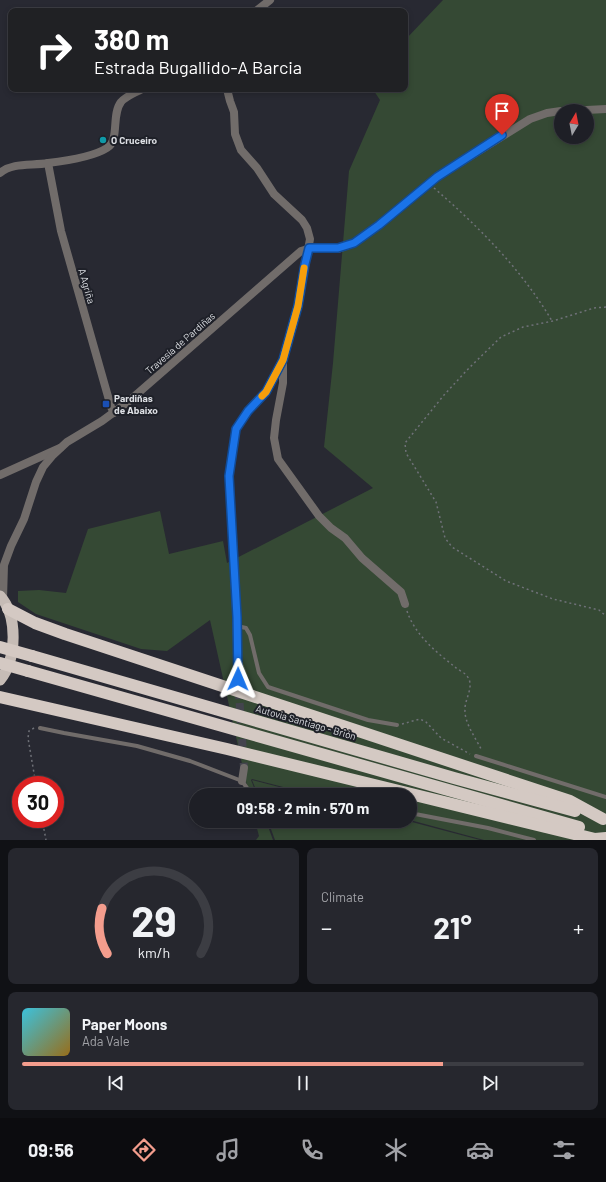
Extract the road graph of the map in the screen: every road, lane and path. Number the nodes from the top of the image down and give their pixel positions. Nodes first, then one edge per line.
1 (270, 0) edge
2 (260, 8) edge
3 (136, 92) edge
4 (228, 92) edge
5 (606, 109) edge
6 (594, 110) edge
7 (554, 112) edge
8 (48, 163) junction
9 (0, 173) edge
10 (428, 183) junction
11 (309, 248) junction
12 (606, 307) edge
13 (553, 321) junction
14 (283, 360) junction
15 (114, 413) junction
16 (60, 448) junction
17 (0, 475) edge
18 (11, 546) junction
19 (0, 554) edge
20 (3, 601) edge
21 (405, 604) joint
22 (606, 616) edge
23 (237, 626) junction
24 (0, 647) edge
25 (0, 663) edge
26 (238, 679) tunnel mouth
27 (0, 680) edge
28 (0, 697) edge
29 (397, 725) joint
30 (40, 728) joint
31 (476, 756) joint
32 (483, 758) junction
33 (244, 768) tunnel mouth
34 (34, 776) edge
35 (242, 781) junction
36 (247, 788) edge
37 (606, 797) edge
38 (417, 814) edge
39 (605, 819) edge
40 (44, 828) edge
41 (606, 835) edge
42 (606, 838) edge
43 (46, 840) edge
44 (534, 840) edge

1 - 2 street
3 - 8 street
4 - 11 street
5 - 6 street
7 - 10 street
8 - 9 street
8 - 15 street, A Agriña
10 - 11 street
10 - 13 path
11 - 14 street
11 - 15 street, Travesía de Pardiñas
12 - 13 path
13 - 22 path
14 - 21 street
14 - 23 street
15 - 16 street, Travesía de Pardiñas
16 - 17 street
16 - 18 street
18 - 19 street
18 - 20 street
20 - 27 highway
20 - 39 highway
21 - 32 path
23 - 26 street
23 - 29 lane
24 - 39 highway, Autovía Santiago - Brión, bridge
25 - 41 highway, bridge
28 - 42 highway
29 - 31 path
30 - 34 path
30 - 35 lane
31 - 32 lane
32 - 37 lane
33 - 35 street
35 - 36 lane
38 - 44 lane
40 - 43 path

